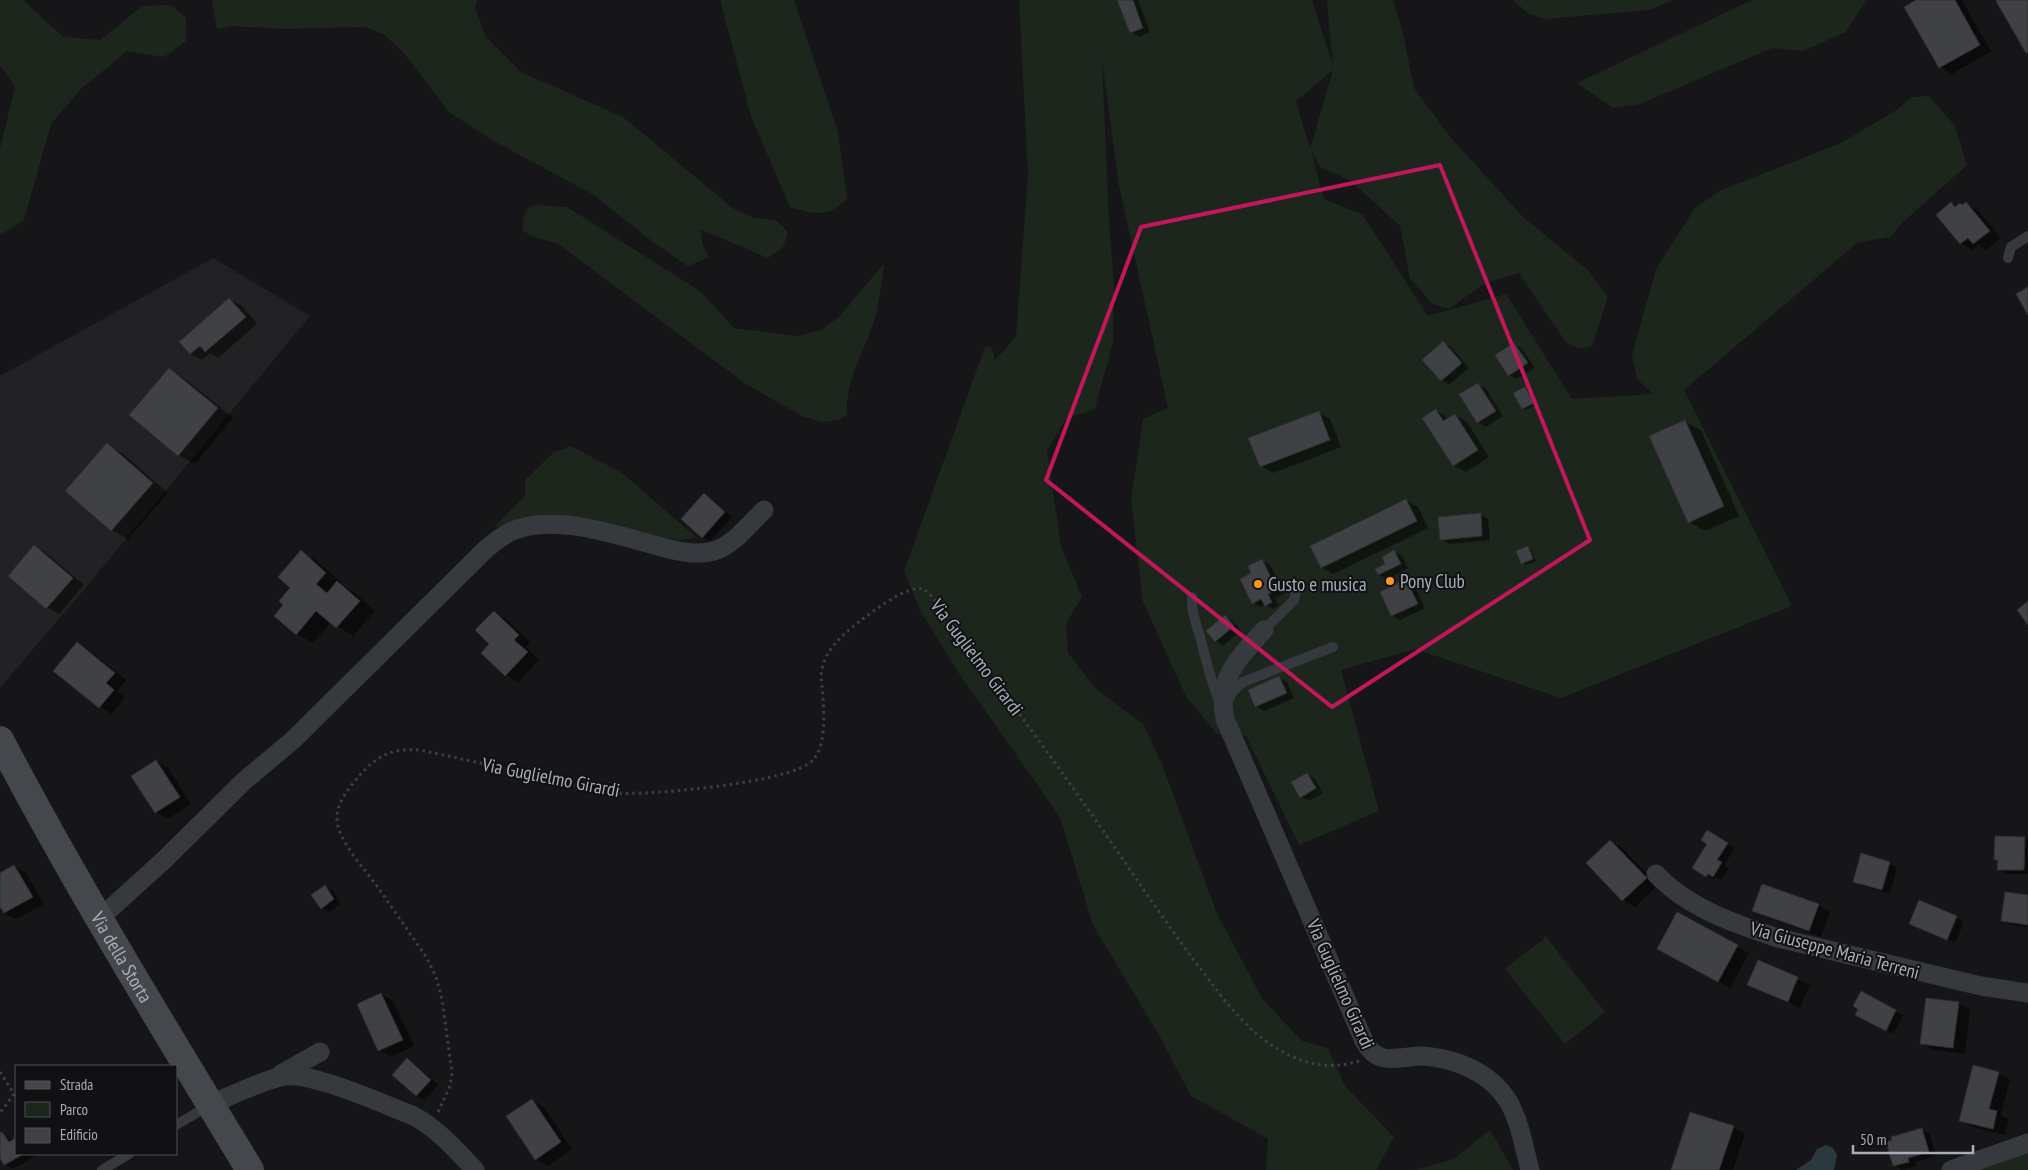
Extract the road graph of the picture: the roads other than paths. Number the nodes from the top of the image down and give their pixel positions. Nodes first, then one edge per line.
1 (2028, 236) edge
2 (2008, 258) dead end
3 (764, 510) dead end
4 (1293, 584) dead end
5 (1192, 597) dead end
6 (1264, 630) joint
7 (1333, 647) dead end
8 (1224, 714) junction
9 (295, 721) dead end
10 (0, 740) edge
11 (244, 781) junction
12 (1656, 874) dead end
13 (99, 919) junction
14 (2028, 993) edge
15 (320, 1052) dead end
16 (269, 1081) junction
17 (211, 1104) junction
18 (178, 1124) edge
19 (2028, 1143) edge
20 (127, 1155) edge
21 (102, 1170) edge
22 (250, 1170) edge
23 (475, 1170) edge
24 (1530, 1170) edge
25 (1951, 1170) edge

1 - 2 lane
3 - 11 street
4 - 6 lane, Via Guglielmo Girardi
5 - 8 lane, Via Guglielmo Girardi
6 - 8 street, Via Guglielmo Girardi
7 - 8 lane
8 - 24 street, Via Guglielmo Girardi
9 - 11 street
10 - 13 main road, Via della Storta
11 - 13 street
12 - 14 street, Via Giuseppe Maria Terreni
13 - 17 main road, Via della Storta
15 - 16 street
16 - 17 street
16 - 23 street
17 - 18 lane
17 - 22 main road, Via della Storta
19 - 25 street
20 - 21 lane

